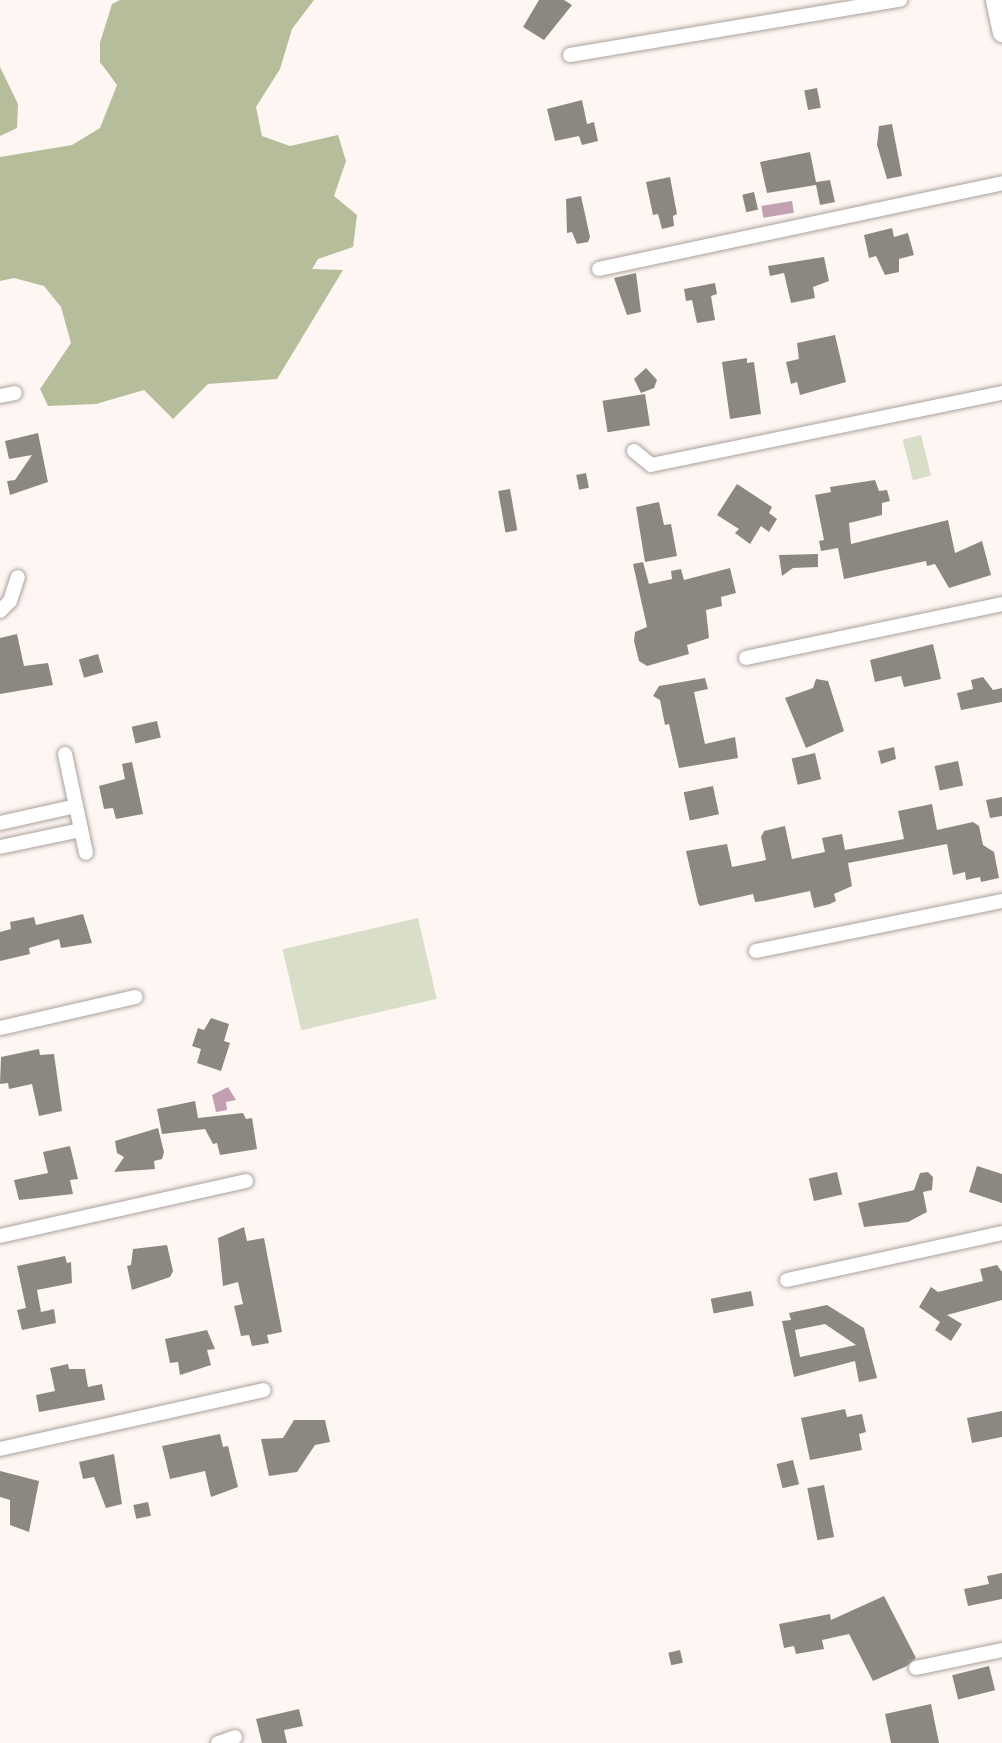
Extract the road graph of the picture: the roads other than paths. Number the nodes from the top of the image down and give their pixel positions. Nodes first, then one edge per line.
1 (900, 0) edge
2 (995, 0) edge
3 (1002, 32) edge
4 (570, 54) dead end
5 (1002, 183) edge
6 (599, 269) dead end
7 (15, 393) dead end
8 (1002, 393) edge
9 (0, 396) edge
10 (634, 451) dead end
11 (18, 577) dead end
12 (1002, 604) edge
13 (0, 611) edge
14 (746, 658) dead end
15 (65, 754) dead end
16 (76, 806) junction
17 (0, 822) edge
18 (81, 830) junction
19 (0, 847) edge
20 (86, 853) dead end
21 (1002, 901) edge
22 (755, 951) dead end
23 (135, 998) dead end
24 (0, 1028) edge
25 (246, 1181) dead end
26 (1002, 1233) edge
27 (0, 1236) edge
28 (787, 1280) dead end
29 (263, 1390) dead end
30 (0, 1449) edge
31 (1002, 1650) edge
32 (916, 1668) dead end
33 (235, 1737) dead end
34 (218, 1743) edge

1 - 4 street
2 - 3 street
5 - 6 street
7 - 9 street
8 - 10 street
11 - 13 street
12 - 14 street
15 - 16 street
16 - 17 street
16 - 18 street
18 - 19 street
18 - 20 street
21 - 22 street
23 - 24 street
25 - 27 street
26 - 28 street
29 - 30 street
31 - 32 street
33 - 34 street

